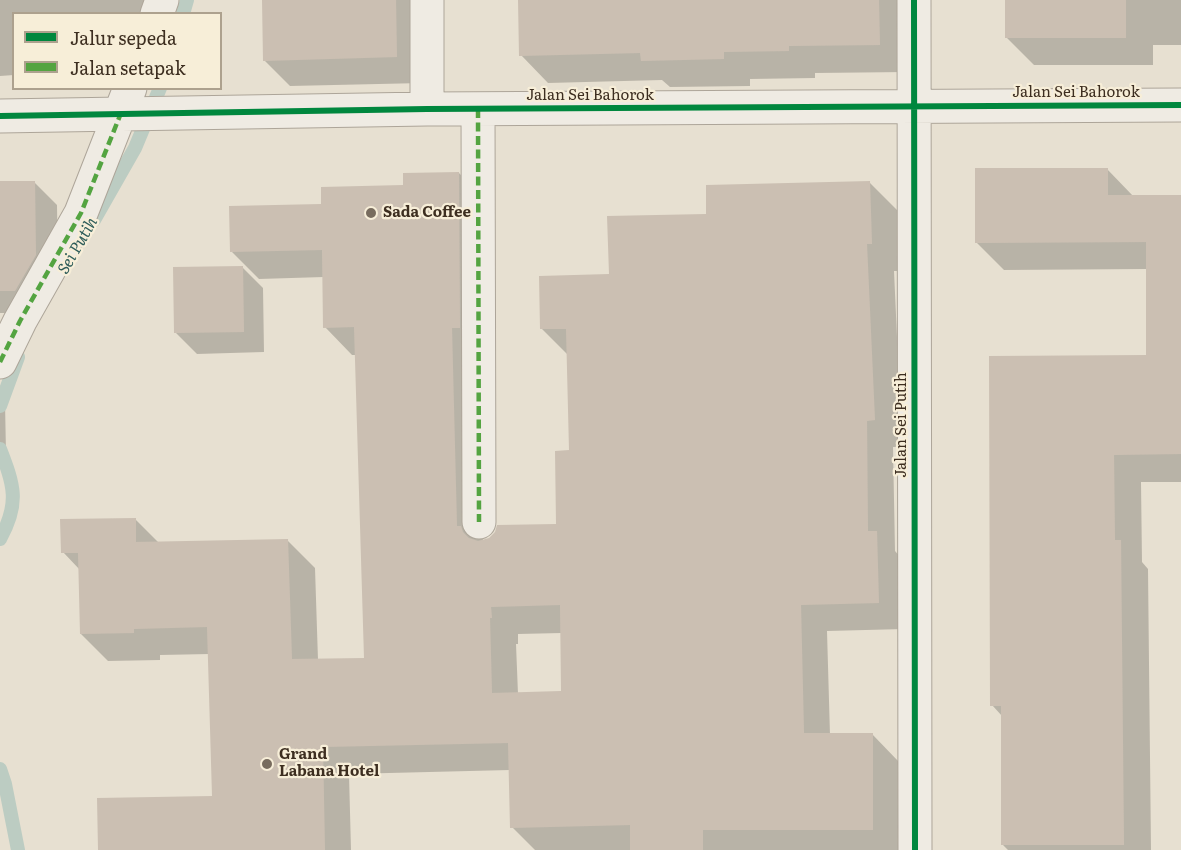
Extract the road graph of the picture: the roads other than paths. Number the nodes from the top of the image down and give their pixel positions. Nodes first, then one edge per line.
1 (427, 0) edge
2 (914, 0) edge
3 (126, 105) edge
4 (1181, 105) edge
5 (913, 106) junction
6 (427, 109) junction
7 (478, 109) junction
8 (0, 116) edge
9 (0, 362) edge
10 (479, 522) dead end
11 (915, 850) edge

1 - 6 street
2 - 5 street, Jalan Sei Putih
3 - 6 street, Jalan Sei Bahorok
3 - 8 street, Jalan Sei Bahorok
3 - 9 street
4 - 5 street, Jalan Sei Bahorok
5 - 7 street, Jalan Sei Bahorok
5 - 11 street, Jalan Sei Putih
6 - 7 street, Jalan Sei Bahorok
7 - 10 street

